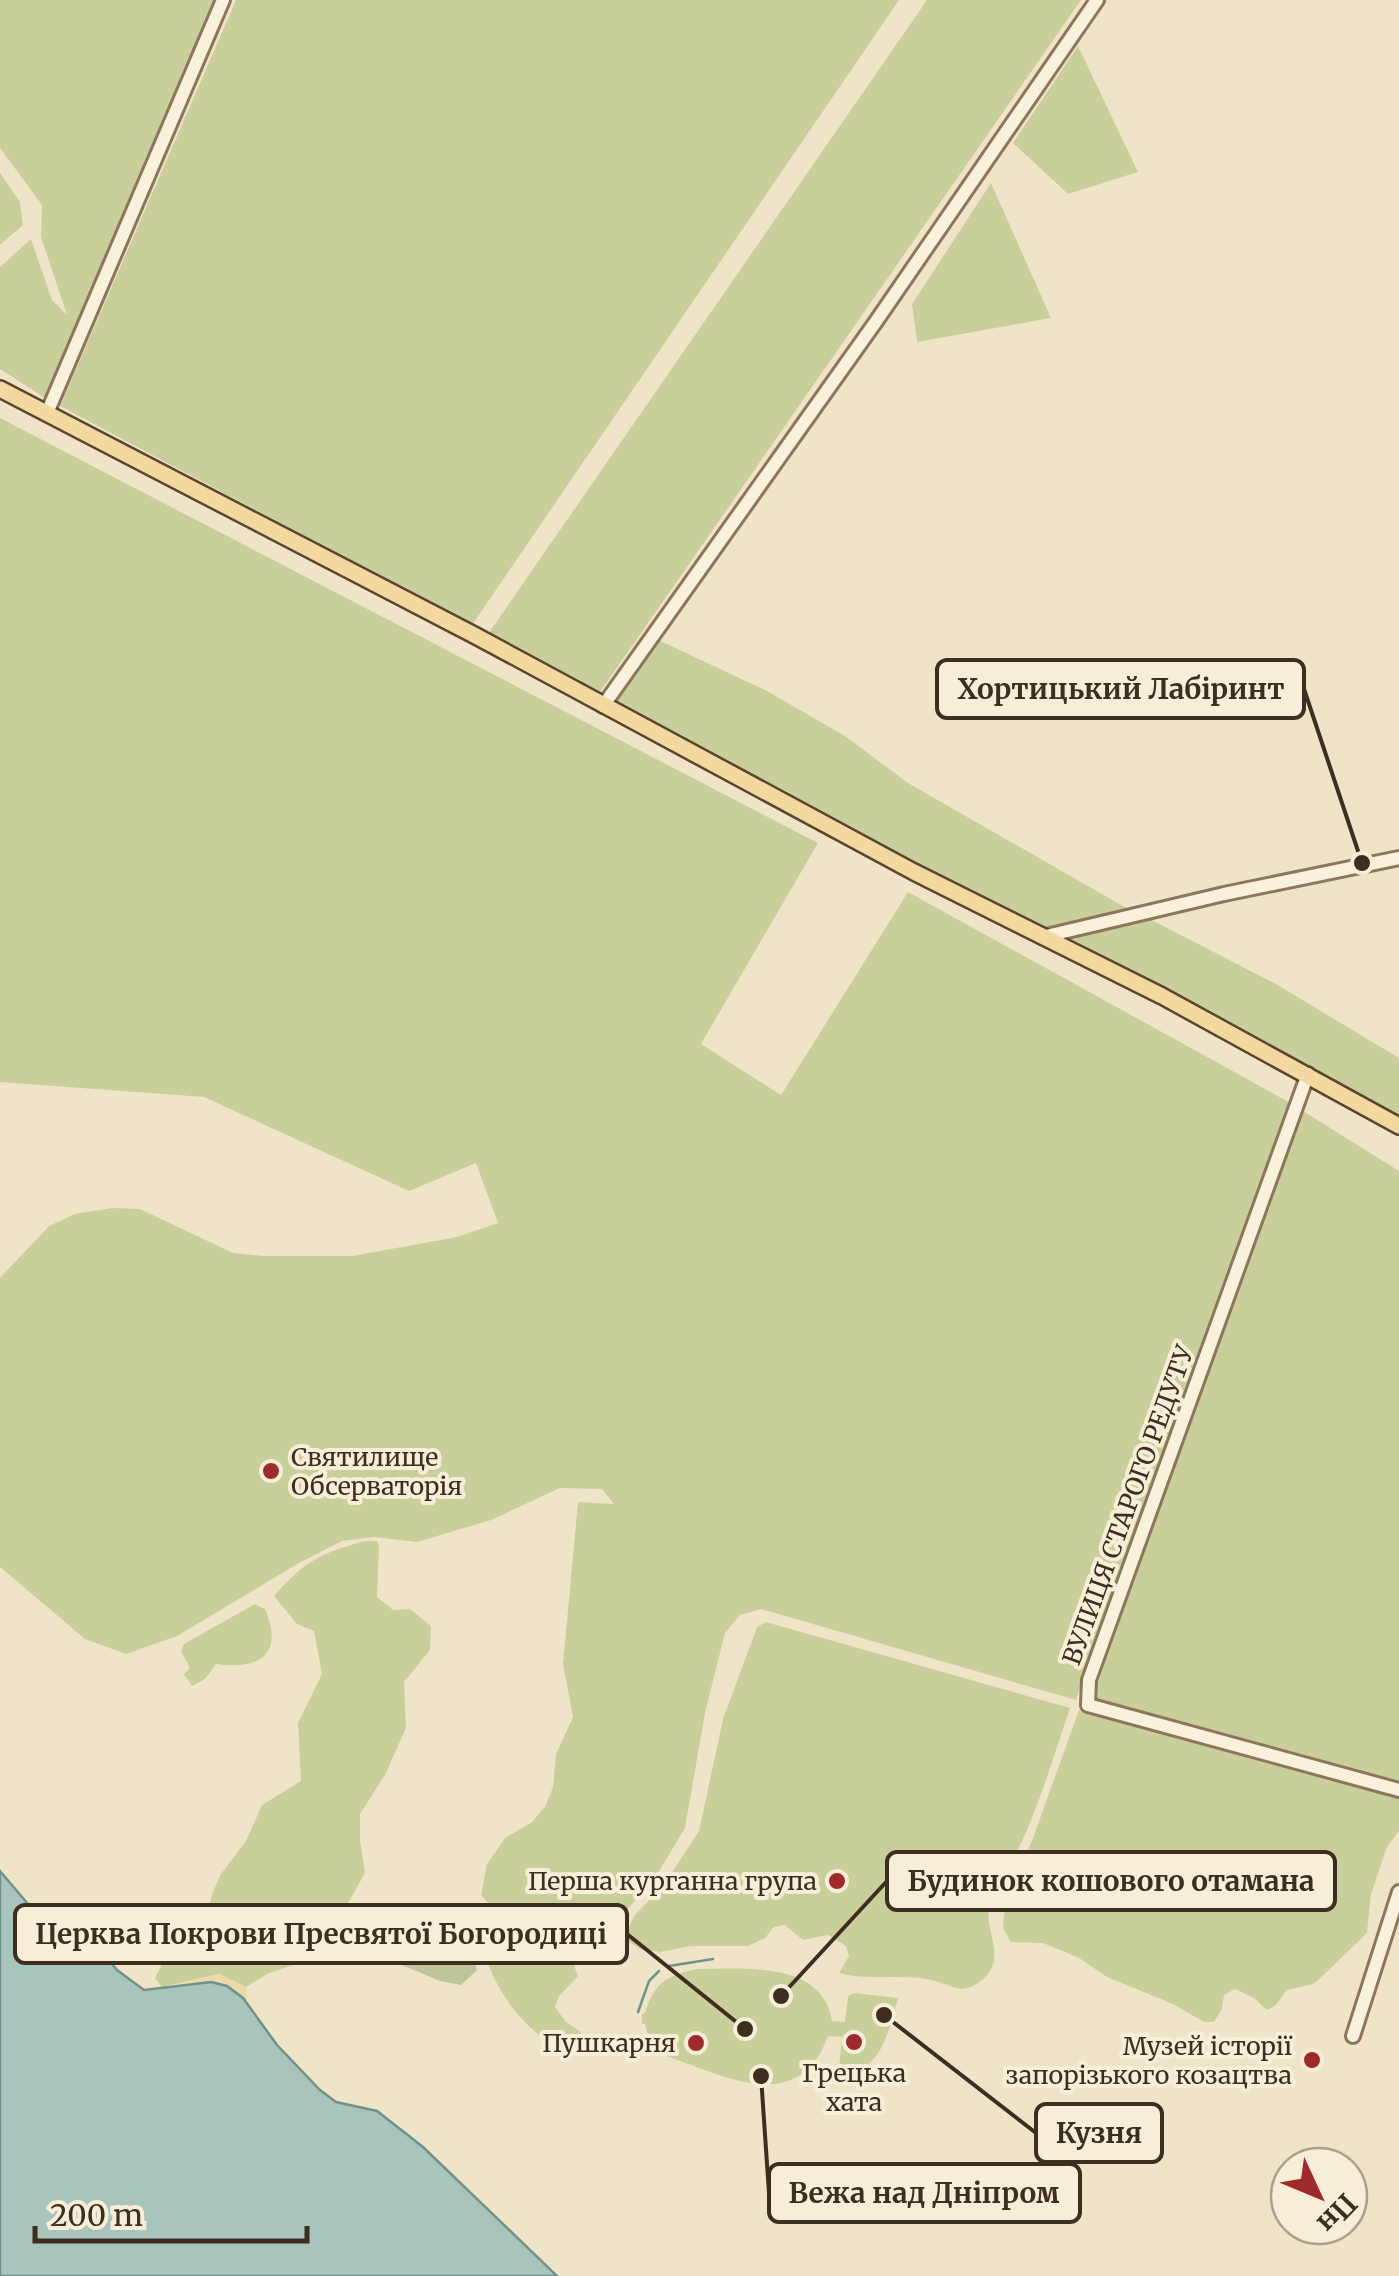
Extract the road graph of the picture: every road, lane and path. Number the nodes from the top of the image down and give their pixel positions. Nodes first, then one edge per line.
1 (222, 0) edge
2 (1098, 0) edge
3 (0, 389) edge
4 (48, 413) junction
5 (603, 706) junction
6 (1399, 858) edge
7 (1042, 937) junction
8 (1308, 1074) junction
9 (1399, 1126) edge
10 (1399, 1790) edge
11 (1399, 1892) edge
12 (1352, 2036) dead end

1 - 4 street
2 - 5 street
3 - 4 main road
4 - 5 main road
5 - 7 main road
6 - 7 street
7 - 8 main road
8 - 9 main road
8 - 10 street, ВУЛИЦЯ СТАРОГО РЕДУТУ
11 - 12 street

